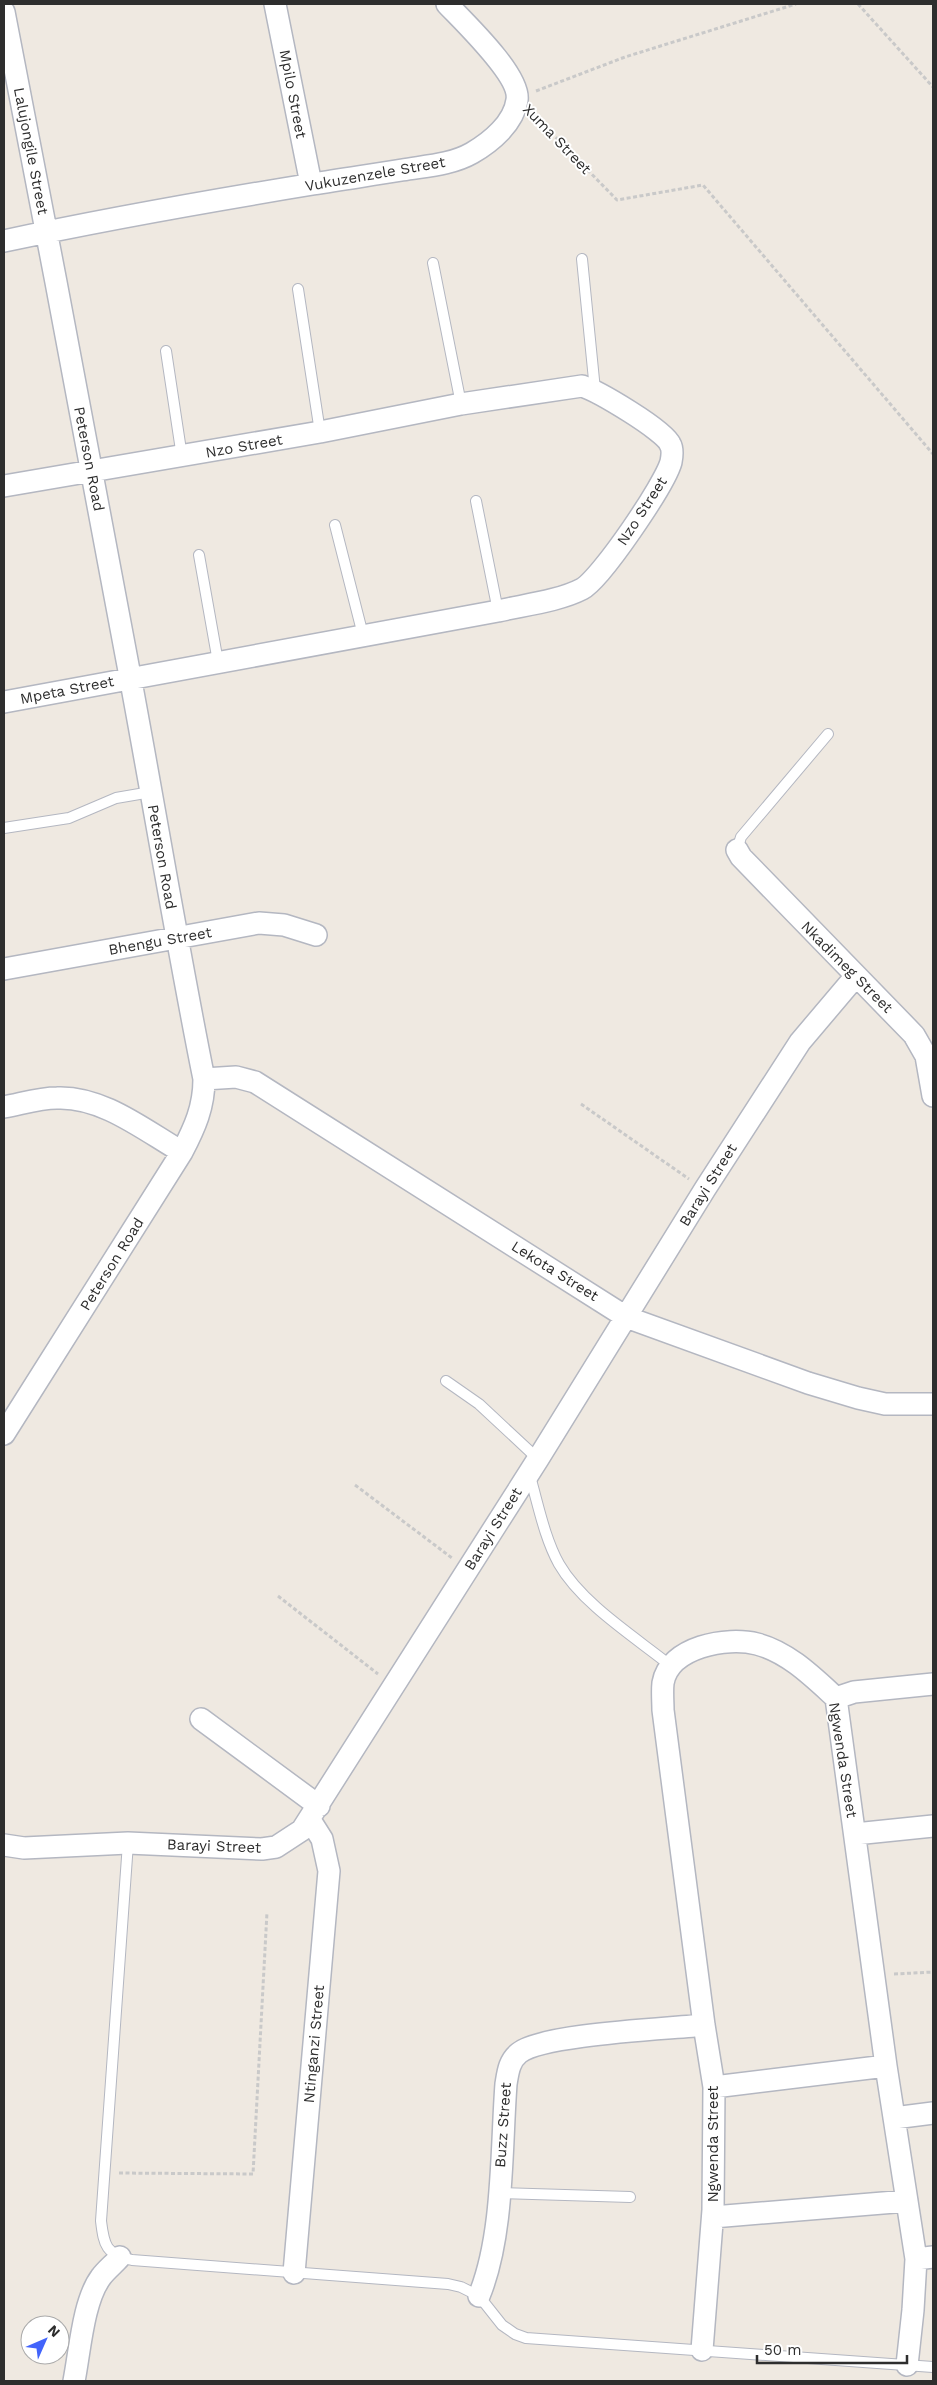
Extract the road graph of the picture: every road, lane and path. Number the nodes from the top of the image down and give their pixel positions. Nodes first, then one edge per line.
1 (275, 4) edge
2 (447, 4) edge
3 (796, 4) edge
4 (858, 4) edge
5 (4, 12) edge
6 (933, 87) edge
7 (518, 98) junction
8 (310, 184) junction
9 (47, 231) junction
10 (4, 241) edge
11 (582, 259) dead end
12 (433, 263) dead end
13 (298, 289) dead end
14 (166, 351) dead end
15 (595, 390) junction
16 (461, 404) junction
17 (320, 432) junction
18 (933, 454) edge
19 (182, 456) junction
20 (91, 473) junction
21 (4, 486) edge
22 (476, 501) dead end
23 (335, 525) dead end
24 (199, 555) dead end
25 (498, 611) junction
26 (362, 635) junction
27 (218, 662) junction
28 (130, 678) junction
29 (4, 702) edge
30 (828, 734) dead end
31 (151, 792) junction
32 (4, 828) edge
33 (738, 850) joint
34 (316, 935) dead end
35 (176, 937) junction
36 (4, 969) edge
37 (855, 977) junction
38 (204, 1078) junction
39 (933, 1096) edge
40 (581, 1104) dead end
41 (4, 1107) edge
42 (182, 1152) junction
43 (705, 1189) junction
44 (626, 1317) junction
45 (446, 1381) dead end
46 (933, 1404) edge
47 (7, 1423) edge
48 (533, 1466) junction
49 (355, 1485) dead end
50 (467, 1570) junction
51 (278, 1596) dead end
52 (671, 1666) junction
53 (933, 1684) edge
54 (393, 1686) junction
55 (836, 1698) junction
56 (201, 1719) dead end
57 (314, 1813) junction
58 (933, 1826) edge
59 (855, 1834) junction
60 (128, 1843) junction
61 (4, 1845) edge
62 (267, 1912) dead end
63 (933, 1972) edge
64 (873, 1976) junction
65 (704, 2025) junction
66 (886, 2066) junction
67 (714, 2087) junction
68 (933, 2113) edge
69 (894, 2118) junction
70 (106, 2173) junction
71 (498, 2194) junction
72 (630, 2197) dead end
73 (907, 2201) junction
74 (712, 2217) junction
75 (120, 2257) junction
76 (924, 2258) edge
77 (294, 2273) junction
78 (479, 2296) junction
79 (702, 2350) junction
80 (907, 2365) junction
81 (933, 2367) edge
82 (74, 2381) edge

1 - 8 street, Mpilo Street
2 - 7 street, Xuma Street
3 - 7 path
4 - 6 path
5 - 9 street, Lalujongile Street
7 - 8 street, Vukuzenzele Street
7 - 18 path, Xuma Street
8 - 9 street, Vukuzenzele Street
9 - 10 street, Vukuzenzele Street
9 - 20 street, Peterson Road
11 - 15 lane
12 - 16 lane
13 - 17 lane
14 - 19 lane
15 - 16 street, Nzo Street
15 - 25 street, Nzo Street
16 - 17 street, Nzo Street
17 - 19 street, Nzo Street
19 - 20 street, Nzo Street
20 - 21 street
20 - 28 street, Peterson Road
22 - 25 lane
23 - 26 lane
24 - 27 lane
25 - 26 street, Nzo Street
26 - 27 street, Nzo Street
27 - 28 street, Nzo Street
28 - 29 street, Mpeta Street
28 - 31 street, Peterson Road
30 - 33 lane
31 - 32 lane
31 - 35 street, Peterson Road
33 - 37 street, Nkadimeg Street
34 - 35 street, Bhengu Street
35 - 36 street, Bhengu Street
35 - 38 street, Peterson Road
37 - 39 street, Nkadimeg Street
37 - 43 street, Barayi Street
38 - 42 street, Peterson Road
38 - 44 street, Lekota Street
40 - 43 path
41 - 42 street
42 - 47 street, Peterson Road
43 - 44 street, Barayi Street
44 - 46 street, Lekota Street
44 - 48 street, Barayi Street
45 - 48 lane
48 - 50 street, Barayi Street
48 - 52 lane
49 - 50 path
50 - 54 street, Barayi Street
51 - 54 path
52 - 55 street, Ngwenda Street
52 - 65 street, Ngwenda Street
53 - 55 street
54 - 57 street, Barayi Street
55 - 59 street, Ngwenda Street
56 - 57 street
57 - 60 street, Barayi Street
57 - 77 street, Ntinganzi Street
58 - 59 street
59 - 64 street, Ngwenda Street
60 - 61 street, Barayi Street
60 - 70 lane
62 - 70 path
63 - 64 path
64 - 66 street, Ngwenda Street
65 - 67 street, Ngwenda Street
65 - 71 street, Buzz Street
66 - 67 street
66 - 69 street, Ngwenda Street
67 - 74 street, Ngwenda Street
68 - 69 street
69 - 73 street, Ngwenda Street
70 - 75 lane
71 - 72 lane
71 - 78 street, Buzz Street
73 - 74 street
73 - 76 street, Ngwenda Street
74 - 79 street, Ngwenda Street
75 - 77 lane
75 - 82 street
76 - 80 street, Ngwenda Street
77 - 78 lane
78 - 79 lane
79 - 80 lane
80 - 81 lane

